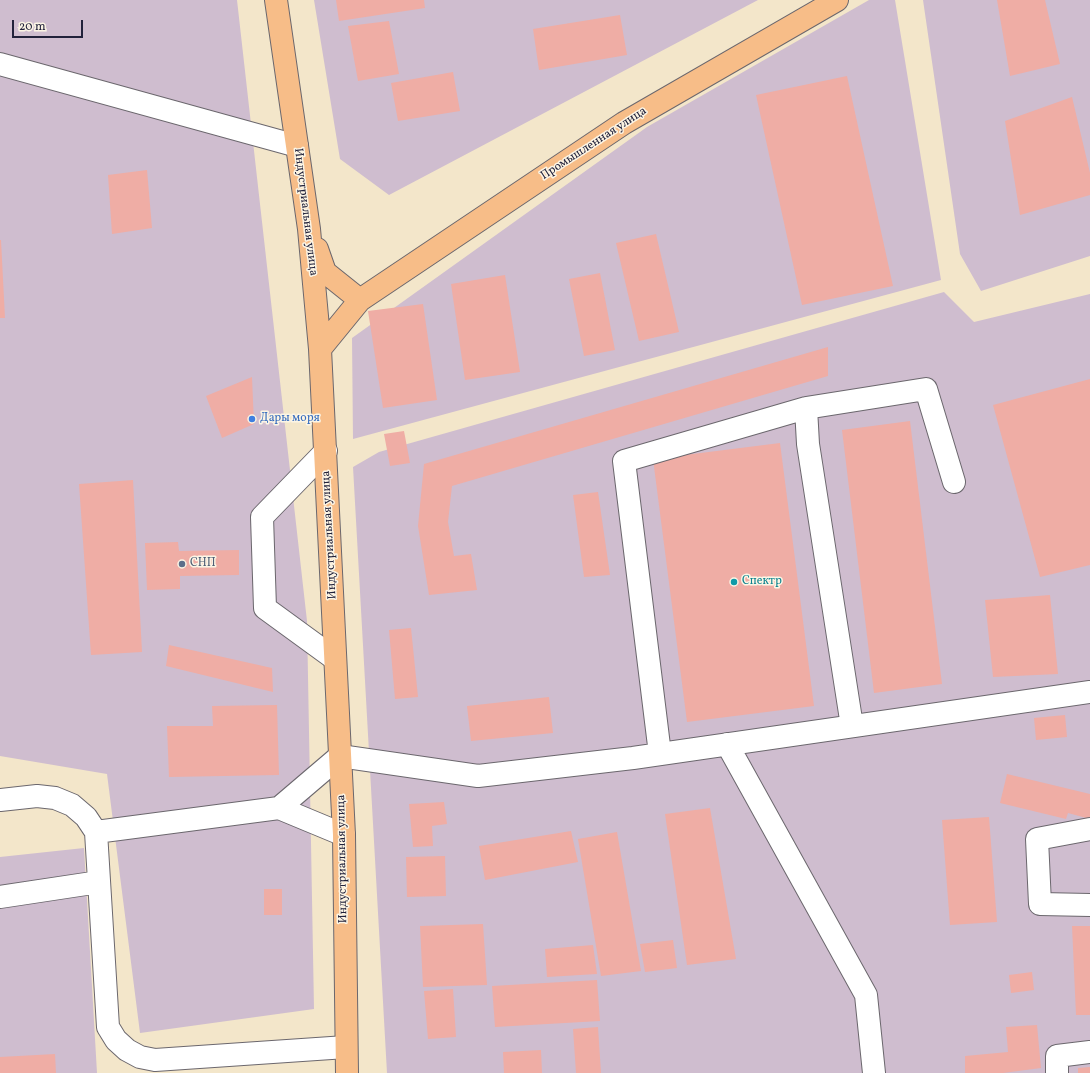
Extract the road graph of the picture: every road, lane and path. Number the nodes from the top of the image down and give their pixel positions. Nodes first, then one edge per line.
1 (276, 0) edge
2 (837, 0) edge
3 (0, 64) edge
4 (297, 146) junction
5 (309, 229) junction
6 (360, 300) junction
7 (320, 350) junction
8 (806, 408) junction
9 (326, 451) junction
10 (954, 482) dead end
11 (335, 659) junction
12 (1086, 692) edge
13 (852, 726) junction
14 (728, 744) junction
15 (660, 754) junction
16 (340, 756) junction
17 (0, 800) edge
18 (279, 808) junction
19 (1090, 830) edge
20 (96, 832) junction
21 (344, 836) junction
22 (99, 882) junction
23 (0, 897) edge
24 (1090, 905) edge
25 (346, 1047) junction
26 (1090, 1052) edge
27 (347, 1073) edge
28 (874, 1073) edge
29 (1057, 1073) edge

1 - 4 main road, Индустриальная улица
2 - 6 main road, Промышленная улица
3 - 4 street
4 - 5 main road, Индустриальная улица
5 - 6 main road
5 - 7 main road, Индустриальная улица
6 - 7 main road, Промышленная улица
7 - 9 main road, Индустриальная улица
8 - 10 street
8 - 13 street
8 - 15 street
9 - 11 main road, Индустриальная улица
9 - 11 street
11 - 16 main road, Индустриальная улица
12 - 13 street
13 - 14 street
14 - 15 street
14 - 28 street
15 - 16 street
16 - 18 street
16 - 21 main road, Индустриальная улица
17 - 20 street
18 - 20 street
18 - 21 street
19 - 24 street
20 - 22 street
21 - 25 main road, Индустриальная улица
22 - 23 street
22 - 25 street
25 - 27 main road, Индустриальная улица
26 - 29 street

